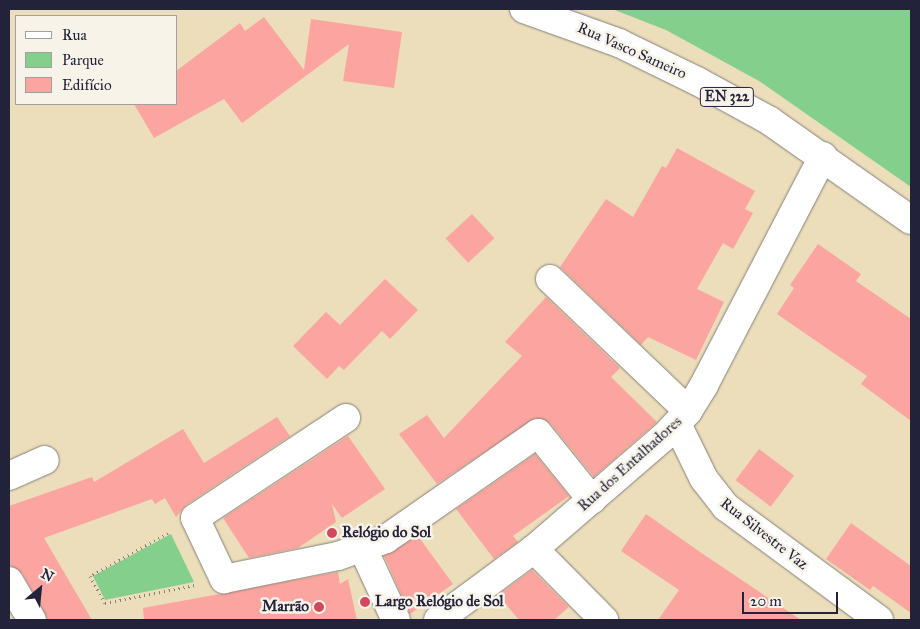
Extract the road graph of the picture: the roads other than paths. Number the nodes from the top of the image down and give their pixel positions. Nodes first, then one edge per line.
1 (524, 9) edge
2 (823, 156) junction
3 (911, 220) edge
4 (550, 279) dead end
5 (682, 417) junction
6 (346, 418) dead end
7 (45, 460) dead end
8 (9, 476) edge
9 (592, 500) junction
10 (363, 549) junction
11 (534, 550) junction
12 (9, 581) edge
13 (32, 620) edge
14 (396, 620) edge
15 (438, 620) edge
16 (604, 620) edge
17 (880, 620) edge

1 - 2 street, Rua Vasco Sameiro / EN 322
2 - 3 street, Rua Vasco Sameiro / EN 322
2 - 5 street, Rua dos Entalhadores
4 - 5 street
5 - 9 street, Rua dos Entalhadores
5 - 17 street, Rua Silvestre Vaz
6 - 10 street
7 - 8 street
9 - 10 street
9 - 11 street, Rua dos Entalhadores
10 - 14 street
11 - 15 street, Rua dos Entalhadores
11 - 16 street
12 - 13 street

